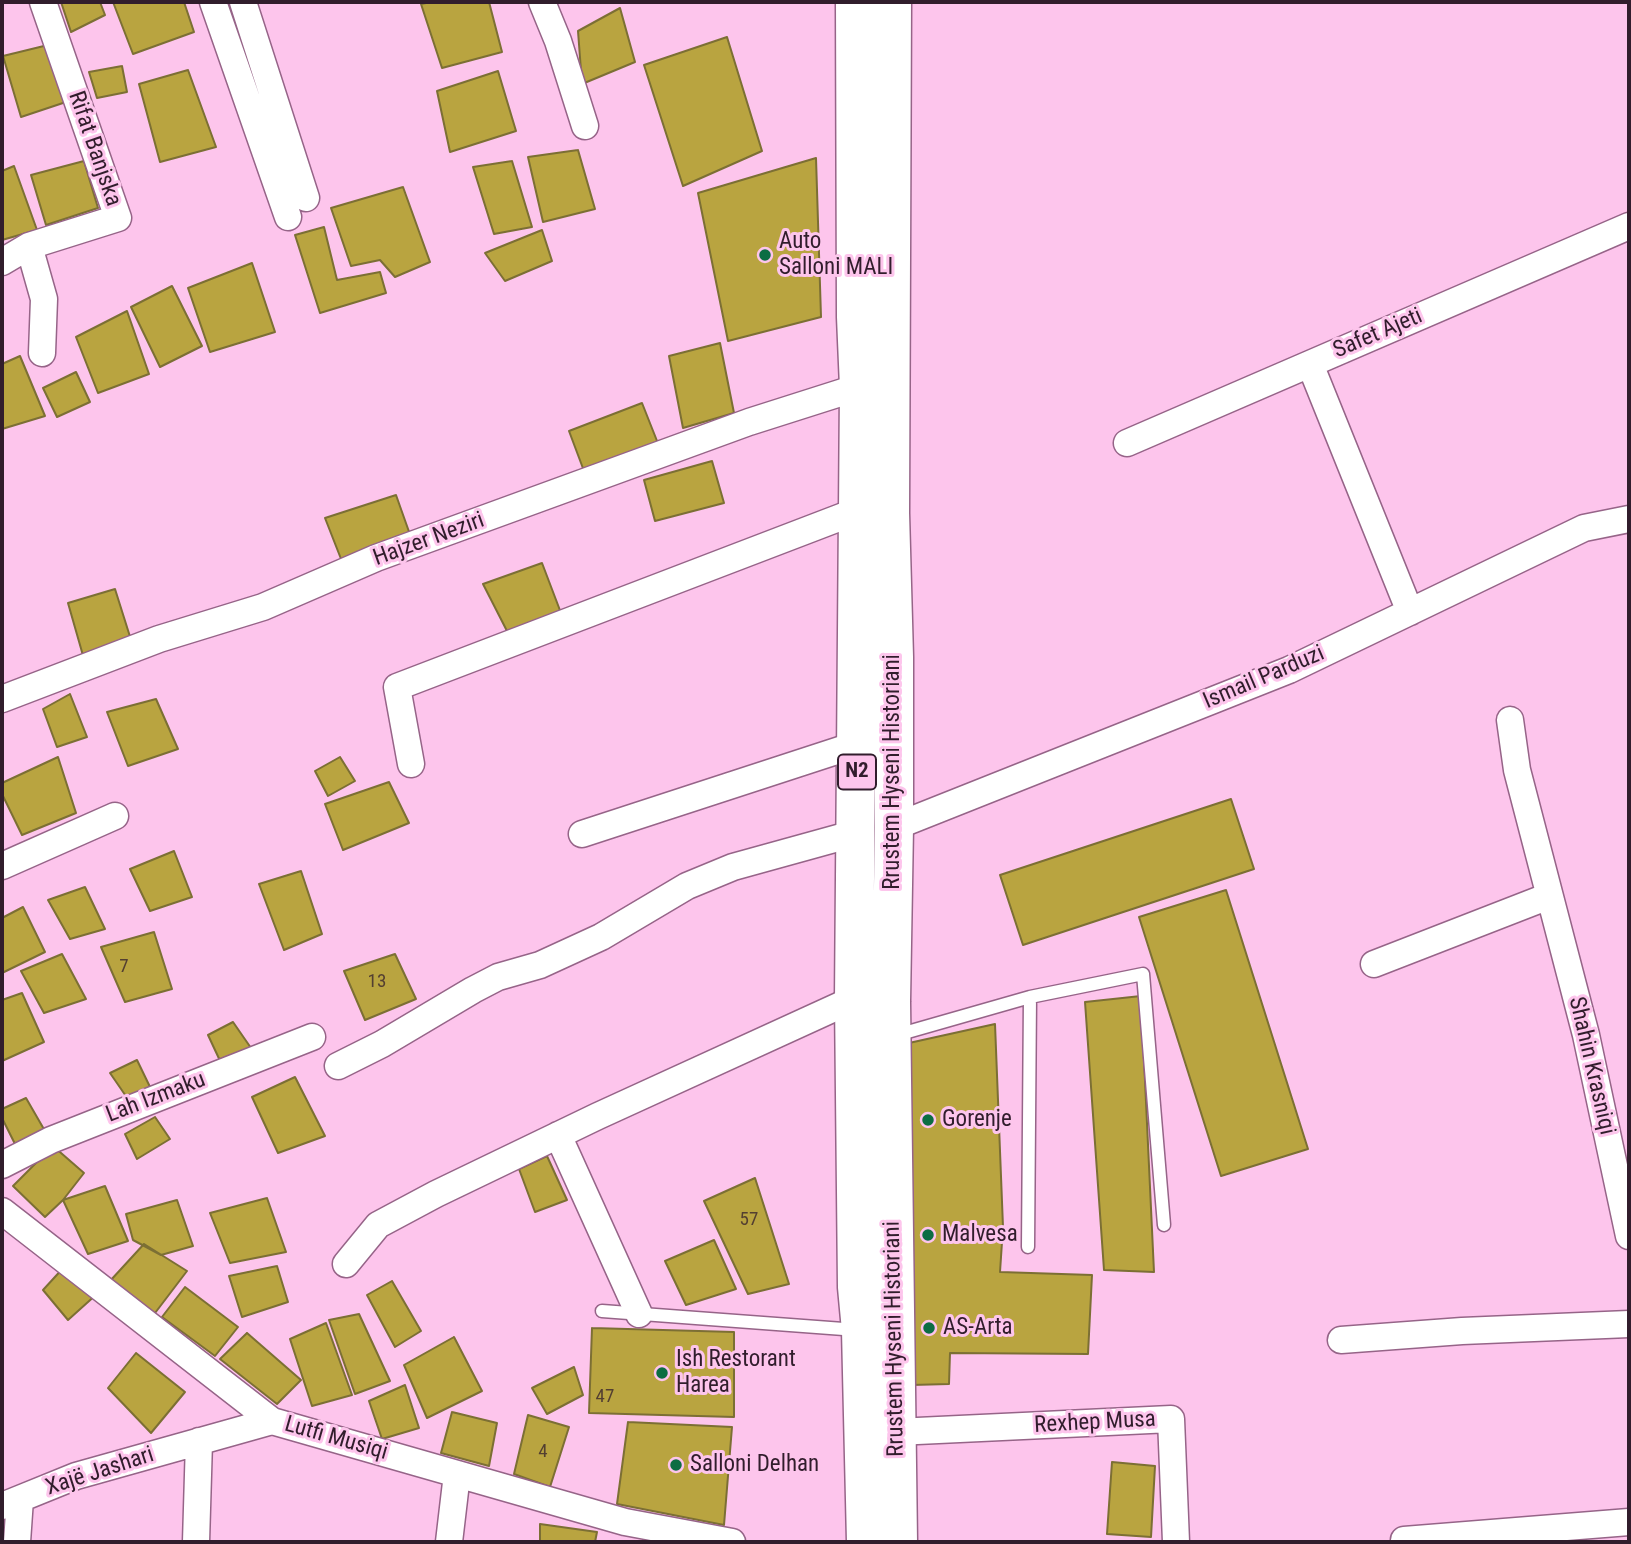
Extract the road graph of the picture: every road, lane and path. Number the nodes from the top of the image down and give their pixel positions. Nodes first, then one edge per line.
1 (43, 2) edge
2 (213, 2) edge
3 (243, 2) edge
4 (542, 2) edge
5 (855, 2) edge
6 (892, 2) edge
7 (585, 126) dead end
8 (306, 198) dead end
9 (288, 217) dead end
10 (1629, 226) edge
11 (29, 246) junction
12 (2, 262) edge
13 (42, 353) dead end
14 (1310, 364) junction
15 (859, 387) junction
16 (1127, 443) dead end
17 (857, 511) junction
18 (1629, 520) edge
19 (1410, 612) junction
20 (2, 699) edge
21 (1510, 720) dead end
22 (858, 744) junction
23 (411, 764) dead end
24 (115, 816) dead end
25 (894, 827) junction
26 (856, 833) junction
27 (582, 834) dead end
28 (2, 866) edge
29 (1549, 896) junction
30 (1374, 964) dead end
31 (1030, 997) junction
32 (854, 999) junction
33 (312, 1037) dead end
34 (891, 1037) junction
35 (338, 1066) dead end
36 (558, 1135) junction
37 (2, 1165) edge
38 (2, 1210) edge
39 (1164, 1225) dead end
40 (1629, 1236) edge
41 (1028, 1247) dead end
42 (346, 1264) dead end
43 (602, 1311) dead end
44 (639, 1314) junction
45 (1629, 1324) edge
46 (860, 1331) junction
47 (1341, 1340) dead end
48 (272, 1421) junction
49 (896, 1432) junction
50 (199, 1441) junction
51 (457, 1474) junction
52 (11, 1502) edge
53 (1629, 1522) edge
54 (624, 1532) edge
55 (1404, 1540) dead end
56 (17, 1542) edge
57 (197, 1542) edge
58 (449, 1542) edge
59 (732, 1542) edge
60 (866, 1542) edge
61 (898, 1542) edge
62 (1176, 1542) edge

1 - 11 street, Rifat Banjska
2 - 9 street
3 - 8 street
4 - 7 street
5 - 15 main road, Rrustem Hyseni Historiani / N2
6 - 25 main road, Rrustem Hyseni Historiani / N2
10 - 14 street, Safet Ajeti
11 - 12 street, Rifat Banjska
11 - 13 street
14 - 16 street, Safet Ajeti
14 - 19 street
15 - 17 main road, Rrustem Hyseni Historiani / N2
15 - 20 street, Hajzer Neziri
17 - 22 main road, Rrustem Hyseni Historiani / N2
17 - 23 street
18 - 19 street, Ismail Parduzi
19 - 25 street, Ismail Parduzi
21 - 29 street, Shahin Krasniqi
22 - 26 main road, Rrustem Hyseni Historiani / N2
22 - 27 street, Rrustem Hyseni Historiani
24 - 28 street
25 - 34 main road, Rrustem Hyseni Historiani / N2
26 - 32 main road, Rrustem Hyseni Historiani / N2
26 - 35 street
29 - 30 street
29 - 40 street, Shahin Krasniqi
31 - 34 lane
31 - 39 lane
31 - 41 lane
32 - 36 street
32 - 46 main road, Rrustem Hyseni Historiani / N2
33 - 37 street, Lah Izmaku
34 - 49 main road, Rrustem Hyseni Historiani / N2
36 - 42 street
36 - 44 street
38 - 48 street, Lutfi Musiqi
43 - 44 lane
44 - 46 lane
45 - 47 street
46 - 60 main road, Rrustem Hyseni Historiani / N2
48 - 50 street, Xajë Jashari
48 - 51 street, Lutfi Musiqi
49 - 61 main road, Rrustem Hyseni Historiani / N2
49 - 62 street, Rexhep Musa
50 - 52 street, Xajë Jashari
50 - 57 street
51 - 54 street, Lutfi Musiqi
51 - 58 street
52 - 56 street
53 - 55 street
54 - 59 street, Lutfi Musiqi

